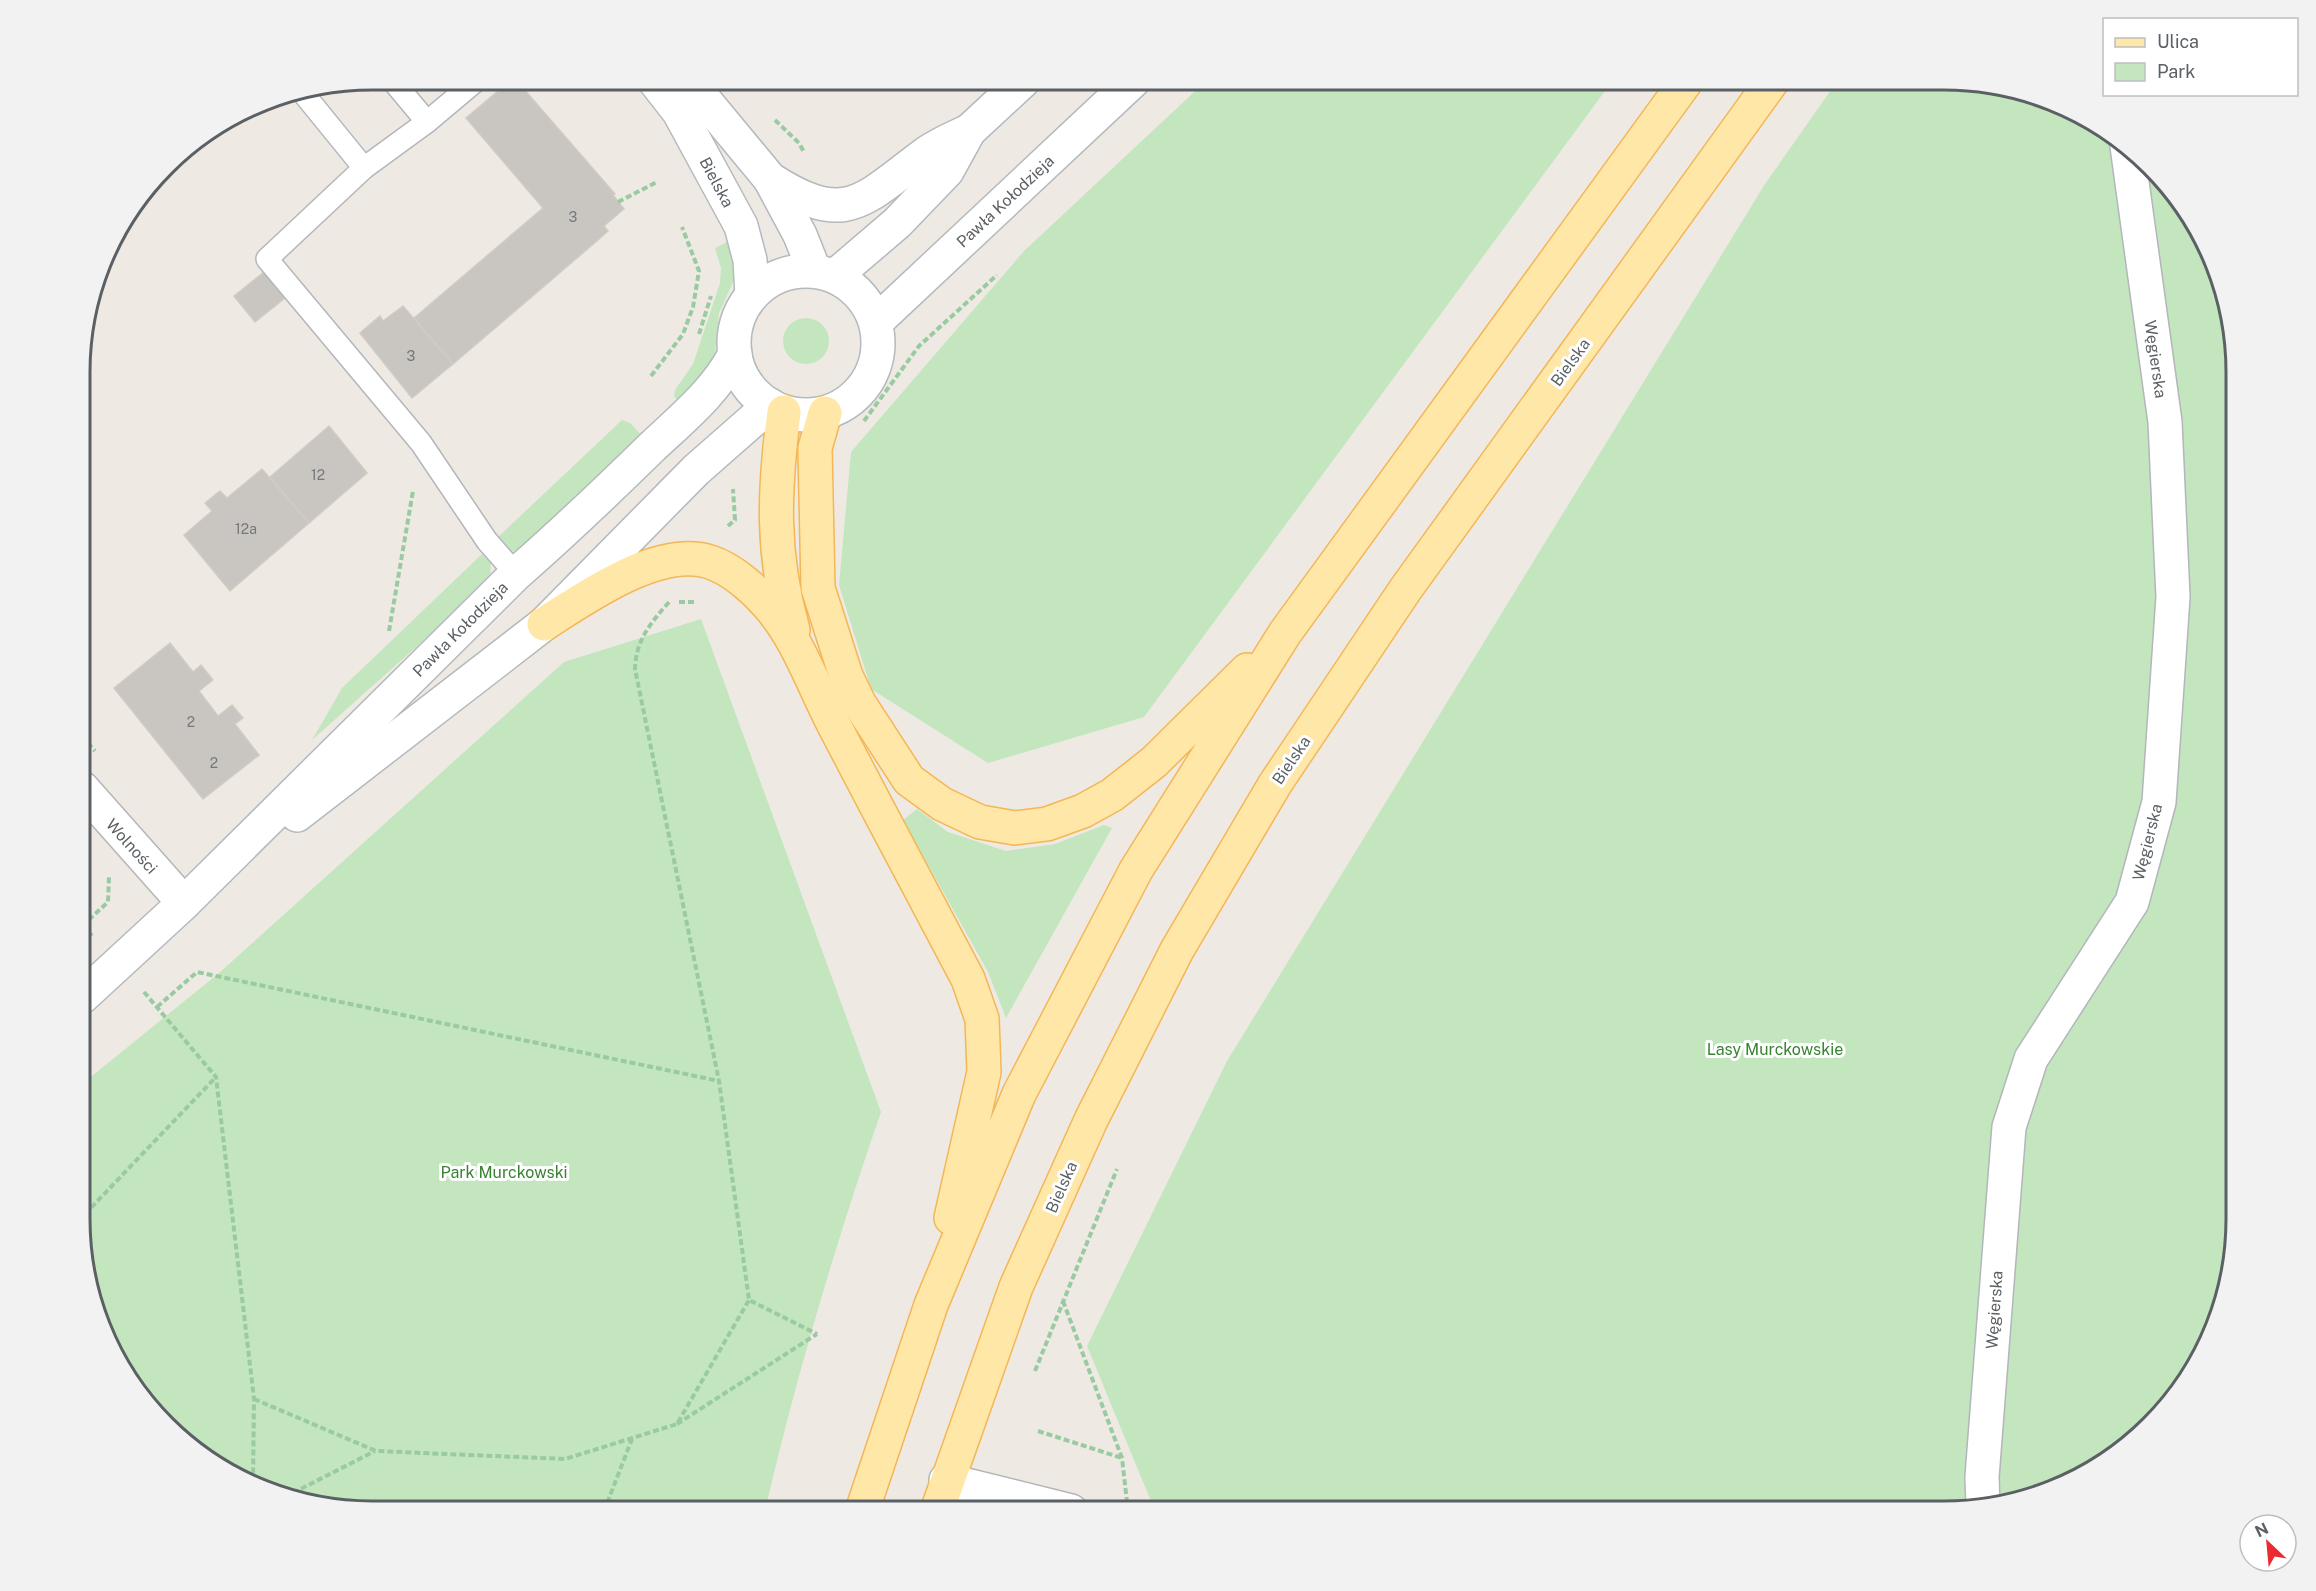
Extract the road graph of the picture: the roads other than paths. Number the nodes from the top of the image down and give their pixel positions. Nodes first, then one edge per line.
1 (400, 90) edge
2 (465, 90) edge
3 (662, 90) edge
4 (696, 90) edge
5 (1013, 90) edge
6 (1123, 90) edge
7 (1680, 90) edge
8 (1766, 90) edge
9 (307, 98) edge
10 (427, 122) junction
11 (969, 131) junction
12 (2129, 159) edge
13 (364, 168) junction
14 (770, 179) junction
15 (824, 273) junction
16 (752, 295) junction
17 (876, 322) junction
18 (735, 354) junction
19 (777, 409) junction
20 (825, 413) junction
21 (516, 574) junction
22 (544, 624) junction
23 (1285, 633) junction
24 (802, 658) junction
25 (90, 797) edge
26 (184, 903) junction
27 (90, 989) edge
28 (932, 1305) junction
29 (946, 1480) junction
30 (1983, 1499) edge
31 (865, 1501) edge
32 (940, 1501) edge
33 (1031, 1501) edge

1 - 10 lane
2 - 10 lane
3 - 16 street, Bielska
4 - 14 street
5 - 11 street
6 - 17 street, Pawła Kołodzieja
7 - 23 main road
8 - 29 main road, Bielska
9 - 13 lane
10 - 13 lane
11 - 14 street
11 - 15 street
12 - 30 street, Węgierska
13 - 21 lane
14 - 15 street
15 - 16 street
15 - 17 street
16 - 18 street
17 - 20 street
18 - 19 street
18 - 21 street, Pawła Kołodzieja
19 - 20 street
19 - 22 street, Pawła Kołodzieja
19 - 24 main road
20 - 23 main road
21 - 26 street, Pawła Kołodzieja
22 - 24 main road
22 - 26 street, Pawła Kołodzieja
23 - 28 main road
24 - 28 main road
25 - 26 street, Wolności
26 - 27 street, Pawła Kołodzieja
28 - 31 main road
29 - 32 main road, Bielska
29 - 33 street

